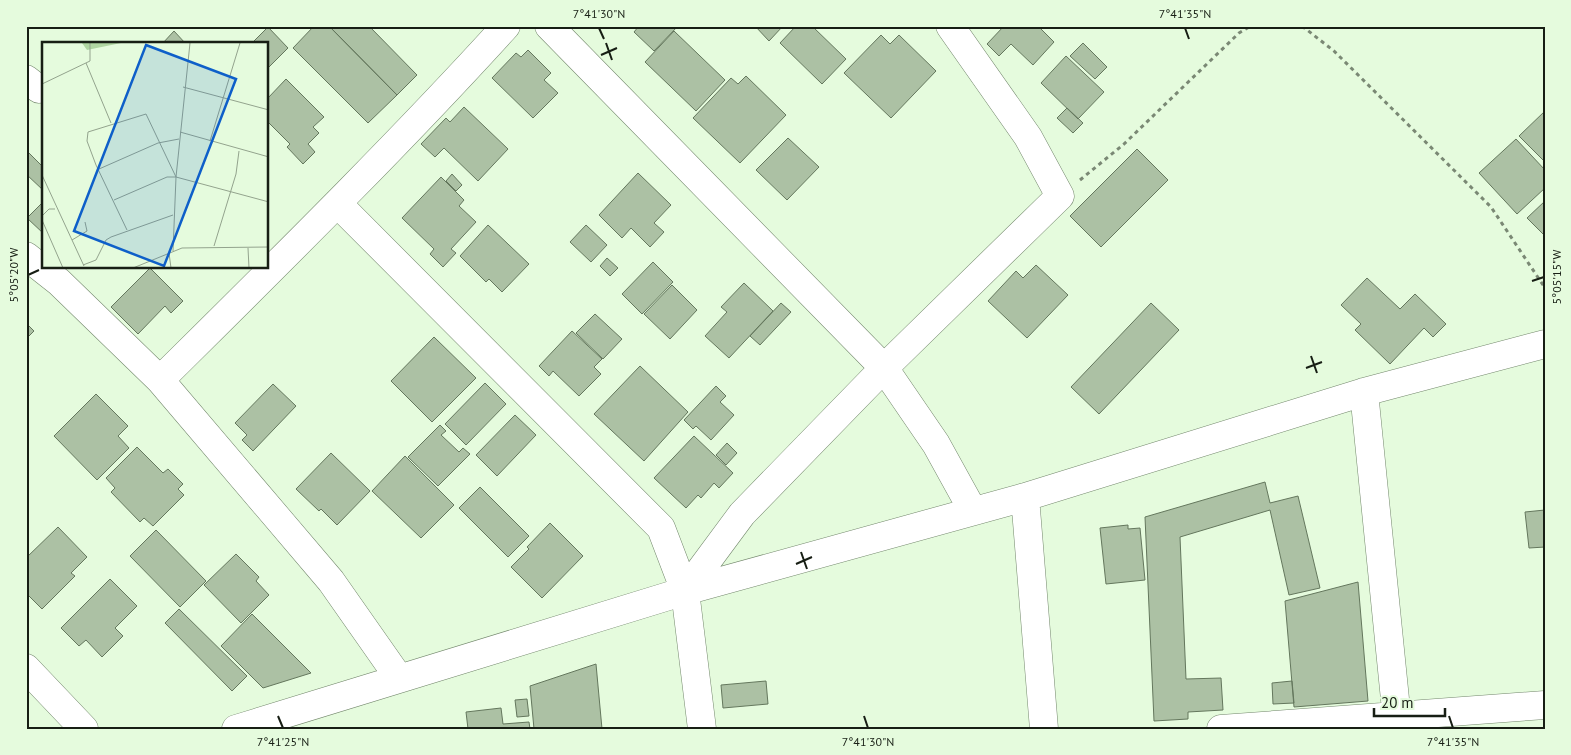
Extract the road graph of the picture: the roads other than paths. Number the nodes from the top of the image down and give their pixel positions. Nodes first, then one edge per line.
1 (506, 26) edge
2 (549, 26) edge
3 (950, 26) edge
4 (26, 79) edge
5 (42, 88) edge
6 (338, 204) junction
7 (26, 256) edge
8 (42, 269) edge
9 (42, 269) edge
10 (1545, 344) edge
11 (884, 368) junction
12 (160, 380) junction
13 (1364, 392) junction
14 (1024, 497) junction
15 (973, 511) junction
16 (685, 590) junction
17 (26, 668) edge
18 (399, 678) junction
19 (1545, 705) edge
20 (1397, 723) edge
21 (84, 729) edge
22 (236, 729) edge
23 (702, 729) edge
24 (1044, 729) edge
25 (1221, 729) edge

1 - 6 street
2 - 11 street
3 - 11 street
4 - 5 street
6 - 12 street
6 - 16 street
7 - 9 street
8 - 12 street
10 - 13 street
11 - 15 street
11 - 16 street
12 - 18 street
13 - 14 street
13 - 20 street
14 - 15 street
14 - 24 street
15 - 16 street
16 - 18 street
16 - 23 street
17 - 21 street
18 - 22 street
19 - 20 street
20 - 25 street

